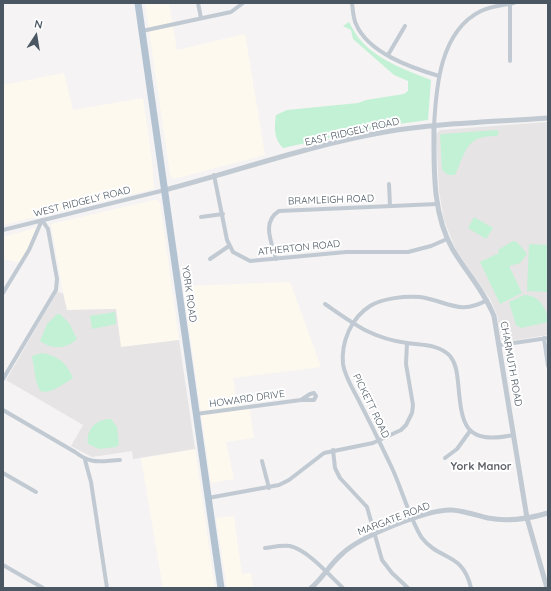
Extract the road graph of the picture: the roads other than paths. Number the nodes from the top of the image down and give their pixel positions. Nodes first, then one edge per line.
1 (138, 3) edge
2 (198, 3) edge
3 (243, 3) edge
4 (352, 3) edge
5 (512, 3) edge
6 (201, 18) junction
7 (405, 26) dead end
8 (142, 31) junction
9 (388, 55) junction
10 (510, 61) dead end
11 (439, 76) junction
12 (548, 118) edge
13 (434, 127) junction
14 (214, 175) junction
15 (389, 184) dead end
16 (165, 190) junction
17 (437, 204) junction
18 (390, 206) junction
19 (222, 214) junction
20 (201, 217) dead end
21 (42, 220) junction
22 (3, 230) edge
23 (447, 239) junction
24 (230, 246) junction
25 (210, 259) dead end
26 (276, 259) junction
27 (3, 293) edge
28 (487, 300) junction
29 (325, 304) dead end
30 (353, 324) junction
31 (546, 338) edge
32 (408, 343) junction
33 (500, 345) junction
34 (548, 366) edge
35 (3, 379) edge
36 (301, 400) dead end
37 (3, 410) edge
38 (195, 414) junction
39 (470, 431) junction
40 (514, 435) junction
41 (379, 440) junction
42 (333, 450) junction
43 (445, 458) dead end
44 (85, 460) junction
45 (120, 460) dead end
46 (262, 461) dead end
47 (3, 473) edge
48 (269, 488) junction
49 (36, 492) dead end
50 (207, 498) junction
51 (548, 513) edge
52 (527, 518) junction
53 (413, 519) junction
54 (375, 534) junction
55 (265, 548) dead end
56 (3, 565) edge
57 (326, 572) junction
58 (547, 586) edge
59 (43, 588) edge
60 (107, 588) edge
61 (221, 588) edge
62 (311, 588) edge
63 (343, 588) edge
64 (408, 588) edge
65 (470, 588) edge

1 - 8 main road, YORK ROAD
2 - 6 street
3 - 6 street
4 - 9 street
5 - 10 street
5 - 11 street, CHARMUTH ROAD
6 - 8 street
7 - 9 street
8 - 16 main road, YORK ROAD
9 - 11 street
11 - 13 street, CHARMUTH ROAD
12 - 13 street, EAST RIDGELY ROAD
13 - 14 street, EAST RIDGELY ROAD
13 - 17 street, CHARMUTH ROAD
14 - 16 street, EAST RIDGELY ROAD
14 - 19 street
15 - 18 street
16 - 21 street, WEST RIDGELY ROAD
16 - 38 main road, YORK ROAD
17 - 18 street, BRAMLEIGH ROAD
17 - 23 street, CHARMUTH ROAD
18 - 26 street, BRAMLEIGH ROAD
19 - 20 street
19 - 24 street
21 - 22 street, WEST RIDGELY ROAD
21 - 27 street
21 - 35 street
23 - 26 street, ATHERTON ROAD
23 - 28 street, CHARMUTH ROAD
24 - 25 street
24 - 26 street, ATHERTON ROAD
28 - 30 street, PICKETT ROAD
28 - 33 street, CHARMUTH ROAD
29 - 30 street
30 - 32 street
30 - 41 street, PICKETT ROAD
31 - 33 street
31 - 34 street
32 - 39 street
32 - 41 street
33 - 40 street, CHARMUTH ROAD
36 - 38 street, HOWARD DRIVE
37 - 44 street
38 - 50 main road, YORK ROAD
39 - 40 street
39 - 43 street
40 - 52 street, CHARMUTH ROAD
41 - 42 street
41 - 53 street, PICKETT ROAD
42 - 48 street
42 - 54 street
44 - 45 street
44 - 60 street
46 - 48 street
47 - 49 street
48 - 50 street
50 - 61 main road, YORK ROAD
51 - 52 street, MARGATE ROAD
52 - 53 street, MARGATE ROAD
52 - 58 street, CHARMUTH ROAD
53 - 54 street, MARGATE ROAD
53 - 65 street, PICKETT ROAD
54 - 57 street, MARGATE ROAD
54 - 64 street
55 - 57 street
56 - 59 street
57 - 62 street, MARGATE ROAD
57 - 63 street

